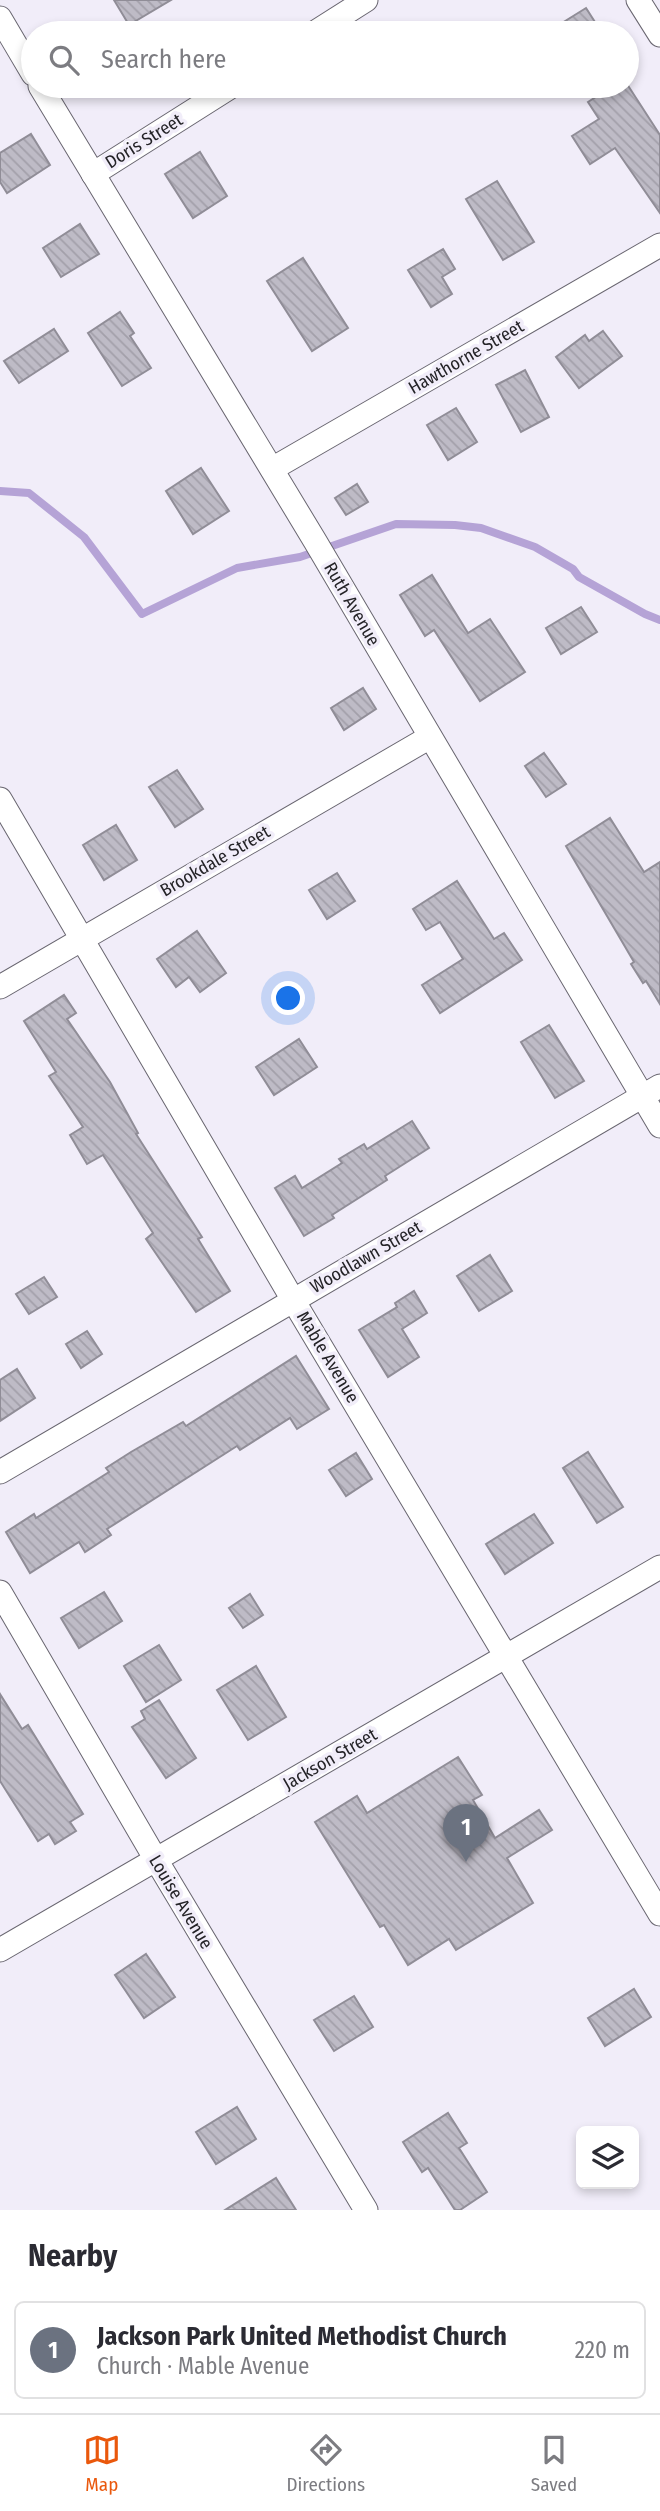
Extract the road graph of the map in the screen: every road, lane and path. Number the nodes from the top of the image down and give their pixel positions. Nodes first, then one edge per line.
1 (366, 0) edge
2 (638, 0) edge
3 (0, 18) edge
4 (333, 21) edge
5 (660, 35) edge
6 (21, 54) edge
7 (47, 98) edge
8 (213, 98) edge
9 (93, 174) junction
10 (660, 245) edge
11 (272, 469) junction
12 (430, 737) junction
13 (0, 799) edge
14 (82, 938) junction
15 (0, 987) edge
16 (651, 1092) edge
17 (660, 1125) edge
18 (293, 1300) junction
19 (0, 1472) edge
20 (660, 1567) edge
21 (0, 1592) edge
22 (509, 1657) junction
23 (155, 1858) junction
24 (660, 1914) edge
25 (0, 1950) edge
26 (366, 2210) edge

1 - 4 street
2 - 5 street
3 - 6 street
7 - 9 street, Ruth Avenue
8 - 9 street, Doris Street
9 - 11 street, Ruth Avenue
10 - 11 street, Hawthorne Street
11 - 12 street, Ruth Avenue
12 - 14 street, Brookdale Street
12 - 16 street, Ruth Avenue
13 - 14 street, Mable Avenue
14 - 15 street, Brookdale Street
14 - 18 street, Mable Avenue
16 - 17 street, Ruth Avenue
16 - 18 street, Woodlawn Street
18 - 19 street, Woodlawn Street
18 - 22 street, Mable Avenue
20 - 22 street, Jackson Street
21 - 23 street, Louise Avenue
22 - 23 street, Jackson Street
22 - 24 street, Mable Avenue
23 - 25 street, Jackson Street
23 - 26 street, Louise Avenue

